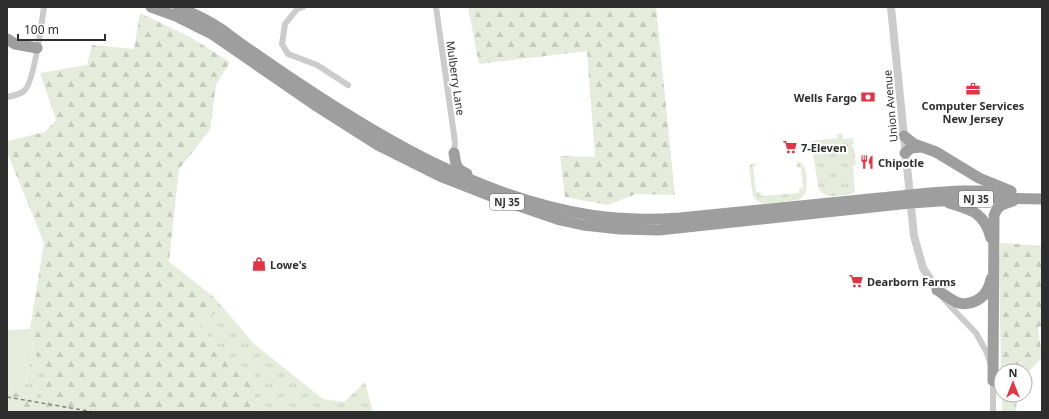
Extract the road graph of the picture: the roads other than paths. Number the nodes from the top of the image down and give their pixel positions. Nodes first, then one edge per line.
1 (44, 7) edge
2 (151, 7) edge
3 (178, 7) edge
4 (303, 7) edge
5 (436, 7) edge
6 (891, 7) edge
7 (7, 39) edge
8 (37, 48) junction
9 (348, 85) dead end
10 (7, 97) edge
11 (904, 136) junction
12 (922, 147) junction
13 (454, 152) junction
14 (905, 153) junction
15 (417, 155) junction
16 (486, 187) junction
17 (1011, 191) junction
18 (1042, 191) edge
19 (1020, 198) junction
20 (910, 199) junction
21 (1042, 199) edge
22 (940, 201) junction
23 (994, 249) junction
24 (994, 267) junction
25 (937, 290) junction
26 (993, 363) edge
27 (993, 381) edge

1 - 8 street
2 - 20 highway, NJ 35
3 - 15 highway, NJ 35
4 - 9 street
5 - 13 street, Mulberry Lane
6 - 11 street, Union Avenue
7 - 8 highway
8 - 10 street
11 - 12 highway
11 - 14 street, Union Avenue
12 - 14 highway
12 - 17 highway
13 - 15 highway
13 - 16 highway
14 - 20 street, Union Avenue
15 - 16 highway, NJ 35
16 - 20 highway, NJ 35
17 - 18 highway, NJ 35
17 - 20 highway, NJ 35
19 - 21 highway, NJ 35
19 - 22 highway, NJ 35
19 - 23 highway
20 - 22 highway, NJ 35
20 - 25 street
22 - 23 highway
23 - 24 highway
24 - 25 highway
24 - 26 highway
25 - 27 street

